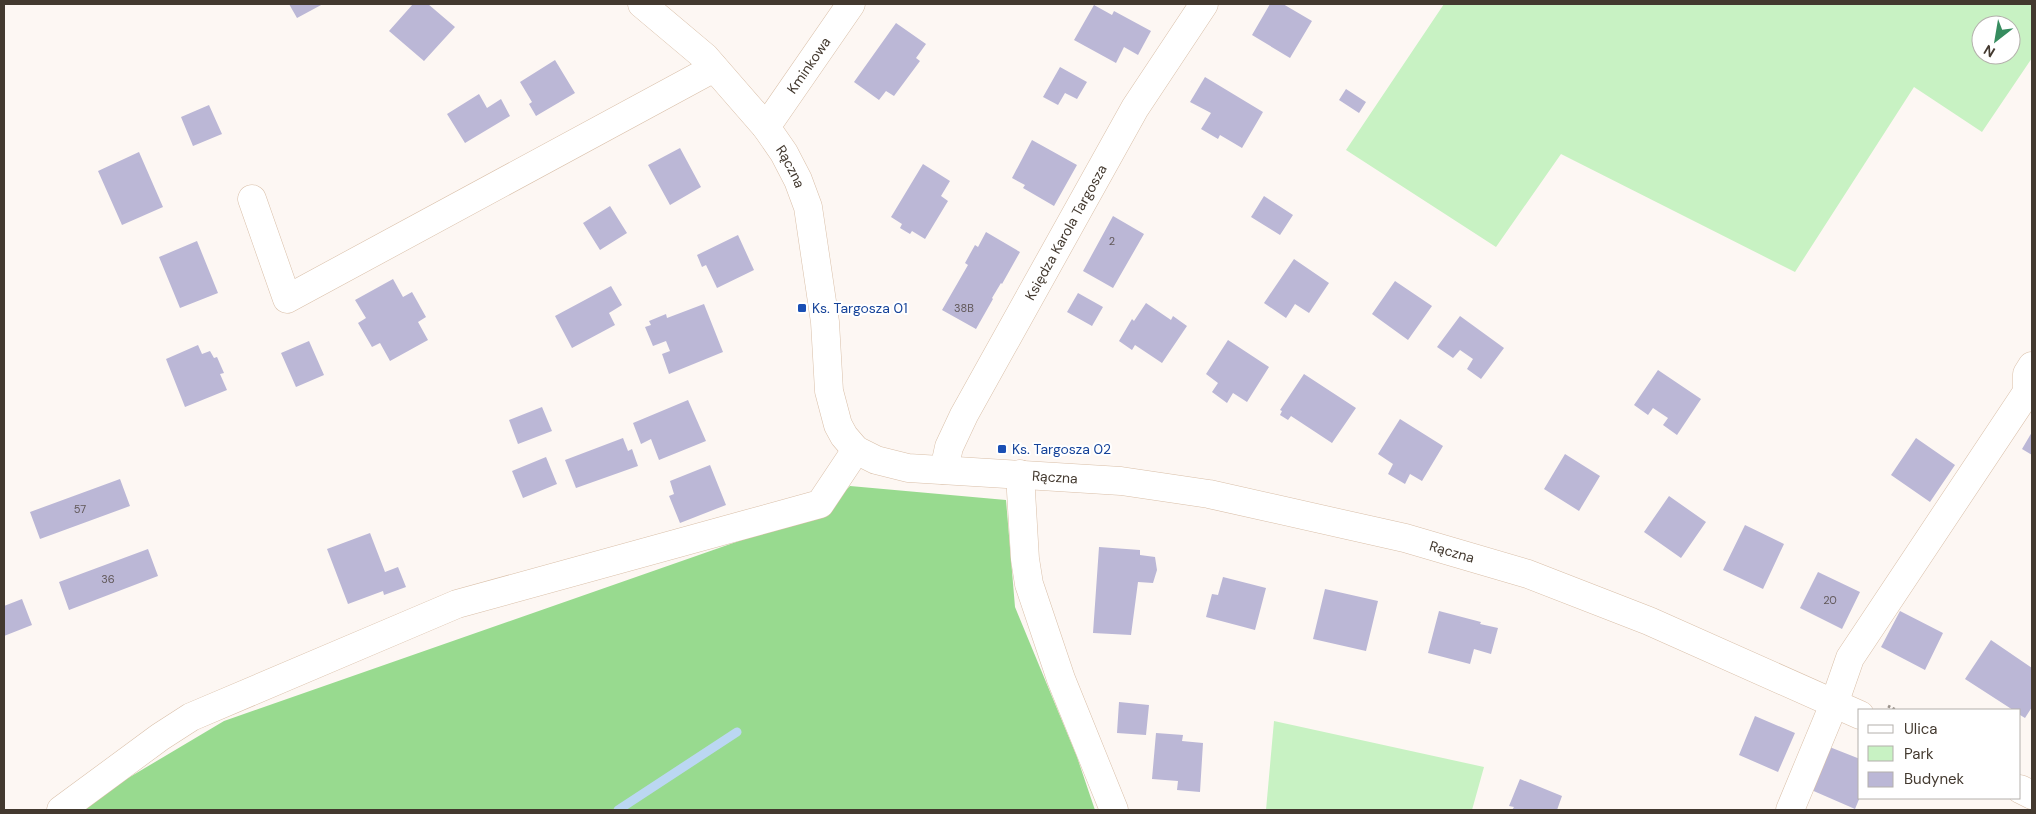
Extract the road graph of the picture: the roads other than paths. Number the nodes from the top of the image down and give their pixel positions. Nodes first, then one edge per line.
1 (642, 4) edge
2 (851, 4) edge
3 (1204, 4) edge
4 (714, 68) junction
5 (766, 128) junction
6 (252, 199) dead end
7 (2032, 366) edge
8 (856, 450) junction
9 (944, 470) junction
10 (1020, 474) junction
11 (1834, 704) junction
12 (1858, 714) edge
13 (61, 810) edge
14 (1114, 810) edge
15 (1790, 810) edge

1 - 4 street, Rączna
2 - 5 street, Kminkowa
3 - 9 street, Księdza Karola Targosza
4 - 5 street, Rączna
4 - 6 street
5 - 8 street, Rączna
7 - 11 street
8 - 9 street, Rączna
8 - 13 street
9 - 10 street, Rączna
10 - 11 street, Rączna
10 - 14 street, Rączna
11 - 12 street, Rączna
11 - 15 street

